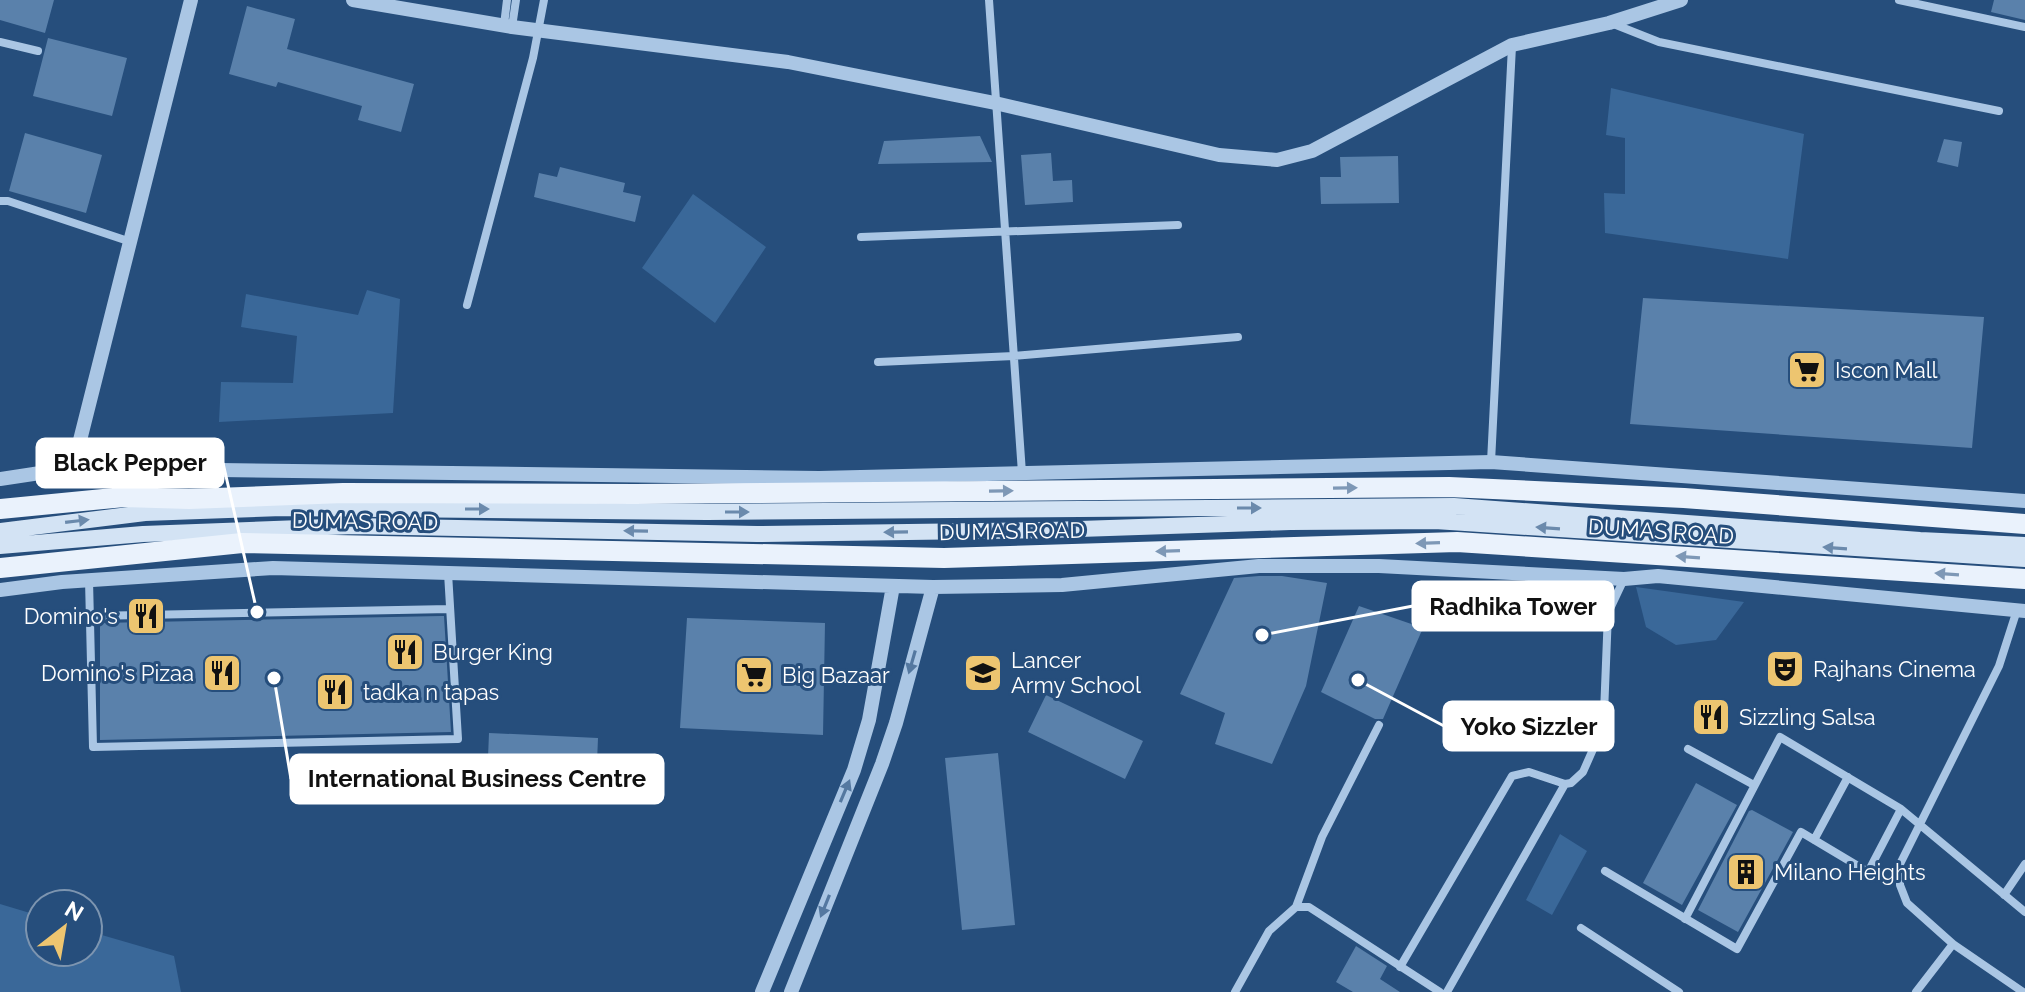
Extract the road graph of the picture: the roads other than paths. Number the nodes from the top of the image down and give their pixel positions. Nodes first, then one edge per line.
1 (191, 0) edge
2 (353, 0) edge
3 (507, 0) edge
4 (516, 0) edge
5 (544, 0) edge
6 (989, 0) edge
7 (1681, 0) edge
8 (1899, 0) edge
9 (1941, 4) edge
10 (1609, 23) junction
11 (508, 26) junction
12 (2025, 27) edge
13 (540, 30) junction
14 (0, 42) edge
15 (1512, 45) junction
16 (38, 51) dead end
17 (995, 103) junction
18 (1999, 111) dead end
19 (0, 201) edge
20 (1178, 225) dead end
21 (1004, 231) junction
22 (861, 237) dead end
23 (131, 242) junction
24 (467, 305) dead end
25 (1238, 337) dead end
26 (1014, 356) junction
27 (878, 362) dead end
28 (1491, 462) junction
29 (73, 468) junction
30 (1022, 473) junction
31 (0, 479) edge
32 (2025, 501) edge
33 (0, 509) edge
34 (2025, 524) edge
35 (0, 531) edge
36 (2025, 545) edge
37 (0, 546) edge
38 (2025, 559) edge
39 (0, 568) edge
40 (448, 573) junction
41 (1624, 579) junction
42 (2025, 579) edge
43 (89, 580) junction
44 (893, 586) junction
45 (933, 587) junction
46 (0, 590) edge
47 (450, 609) junction
48 (2021, 610) edge
49 (90, 616) junction
50 (1379, 725) dead end
51 (1688, 749) dead end
52 (1848, 777) junction
53 (1565, 784) junction
54 (1754, 785) junction
55 (1901, 809) junction
56 (1922, 825) junction
57 (1814, 840) junction
58 (2025, 864) edge
59 (1605, 871) dead end
60 (2004, 895) junction
61 (1296, 907) junction
62 (2025, 912) edge
63 (1685, 919) junction
64 (1581, 928) dead end
65 (1953, 944) junction
66 (1400, 967) junction
67 (762, 992) edge
68 (791, 992) edge
69 (1235, 992) edge
70 (1440, 992) edge
71 (1447, 992) edge
72 (1679, 992) edge
73 (1916, 992) edge
74 (2023, 992) edge

1 - 23 street
2 - 11 street
3 - 11 street
4 - 11 street
5 - 13 street
6 - 17 street
7 - 10 street
8 - 9 street
9 - 12 street
10 - 15 street
10 - 18 street
11 - 13 street
13 - 17 street
13 - 24 street
14 - 16 street
15 - 17 street
15 - 28 street
17 - 21 street
19 - 23 street
20 - 21 street
21 - 22 street
21 - 26 street
23 - 29 street
25 - 26 street
26 - 27 street
26 - 30 street
28 - 30 street
28 - 32 street
29 - 30 street
29 - 31 street
33 -> 34 main road, DUMAS ROAD
35 -> 36 main road
38 -> 37 main road
42 -> 39 main road, DUMAS ROAD
40 - 43 street
40 - 44 street
40 - 47 street
41 - 45 street
41 - 48 street
41 - 53 street
43 - 46 street
43 - 49 street
44 - 45 street
67 -> 44 street
45 -> 68 street
47 - 49 street
47 - 49 street
48 - 56 street
50 - 61 street
51 - 54 street
52 - 54 street
52 - 55 street
52 - 57 street
53 - 66 street
53 - 71 street
54 - 63 street
55 - 56 street
55 - 57 street
56 - 60 street
56 - 65 street
57 - 63 street
58 - 60 street
59 - 63 street
60 - 62 street
61 - 66 street
61 - 69 street
64 - 72 street
65 - 73 street
65 - 74 street
66 - 70 street

